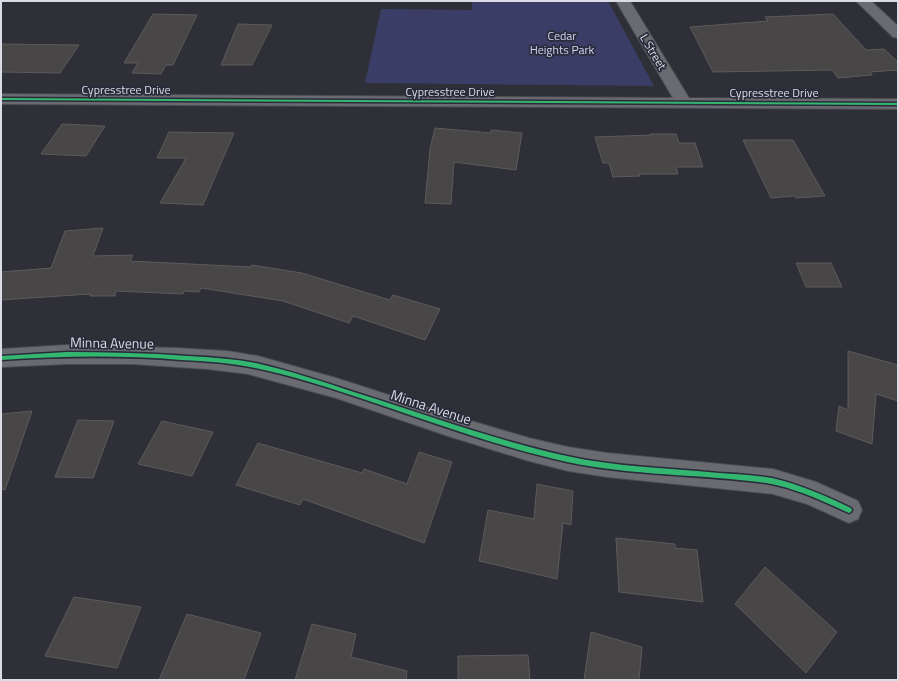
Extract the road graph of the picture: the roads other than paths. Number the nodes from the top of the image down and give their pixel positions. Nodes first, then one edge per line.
1 (623, 1) edge
2 (863, 1) edge
3 (898, 34) edge
4 (1, 99) edge
5 (684, 103) junction
6 (898, 104) edge
7 (1, 358) edge
8 (849, 510) dead end

1 - 5 street, L Street
2 - 3 street
4 - 5 street, Cypresstree Drive
5 - 6 street, Cypresstree Drive
7 - 8 street, Minna Avenue

